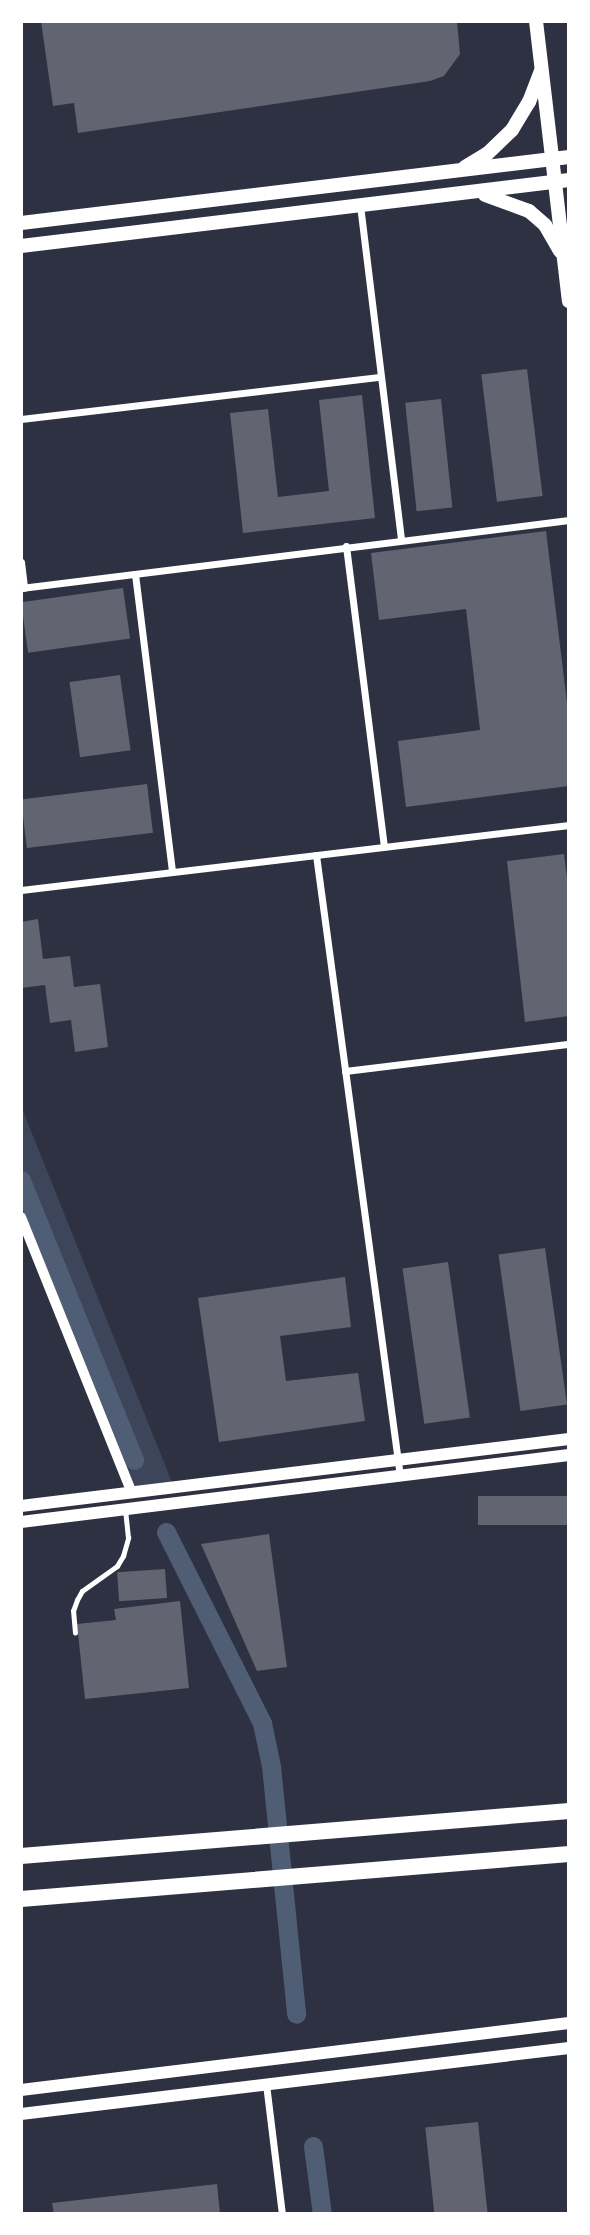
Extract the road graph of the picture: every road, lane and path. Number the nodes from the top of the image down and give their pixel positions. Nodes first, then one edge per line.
1 (536, 21) edge
2 (542, 70) junction
3 (569, 157) edge
4 (552, 159) junction
5 (460, 170) junction
6 (562, 181) edge
7 (468, 192) junction
8 (360, 205) junction
9 (21, 223) edge
10 (21, 246) edge
11 (564, 258) junction
12 (569, 301) edge
13 (380, 377) junction
14 (21, 419) edge
15 (569, 520) edge
16 (401, 540) junction
17 (346, 546) junction
18 (21, 562) edge
19 (135, 574) junction
20 (22, 588) edge
21 (569, 825) edge
22 (384, 847) junction
23 (316, 855) junction
24 (172, 871) junction
25 (21, 890) edge
26 (569, 1044) edge
27 (345, 1071) junction
28 (21, 1217) edge
29 (569, 1439) edge
30 (569, 1455) edge
31 (398, 1460) junction
32 (400, 1476) junction
33 (132, 1493) junction
34 (21, 1506) edge
35 (125, 1510) junction
36 (21, 1522) edge
37 (75, 1633) dead end
38 (569, 1811) edge
39 (569, 1854) edge
40 (21, 1856) edge
41 (21, 1899) edge
42 (569, 2023) edge
43 (569, 2048) edge
44 (266, 2084) junction
45 (21, 2090) edge
46 (21, 2114) edge
47 (282, 2214) edge

1 - 2 main road
2 - 4 main road
2 - 5 main road
3 - 4 main road
4 - 5 main road
4 - 6 main road
5 - 9 main road
6 - 7 main road
6 - 11 main road
7 - 8 main road
7 - 11 main road
8 - 10 main road
8 - 13 street
11 - 12 main road
13 - 14 street
13 - 16 street
15 - 16 street
16 - 17 street
17 - 19 street
17 - 22 street
18 - 20 street
19 - 20 street
19 - 24 street
21 - 22 street
22 - 23 street
23 - 24 street
23 - 27 street
24 - 25 street
26 - 27 street
27 - 31 street
28 - 33 street
29 - 31 main road
30 - 32 main road
31 - 32 street
31 - 33 main road
32 - 35 main road
33 - 34 main road
35 - 36 main road
35 - 37 lane
38 - 40 highway
39 - 41 highway
42 - 45 main road
43 - 44 main road
44 - 46 main road
44 - 47 street

